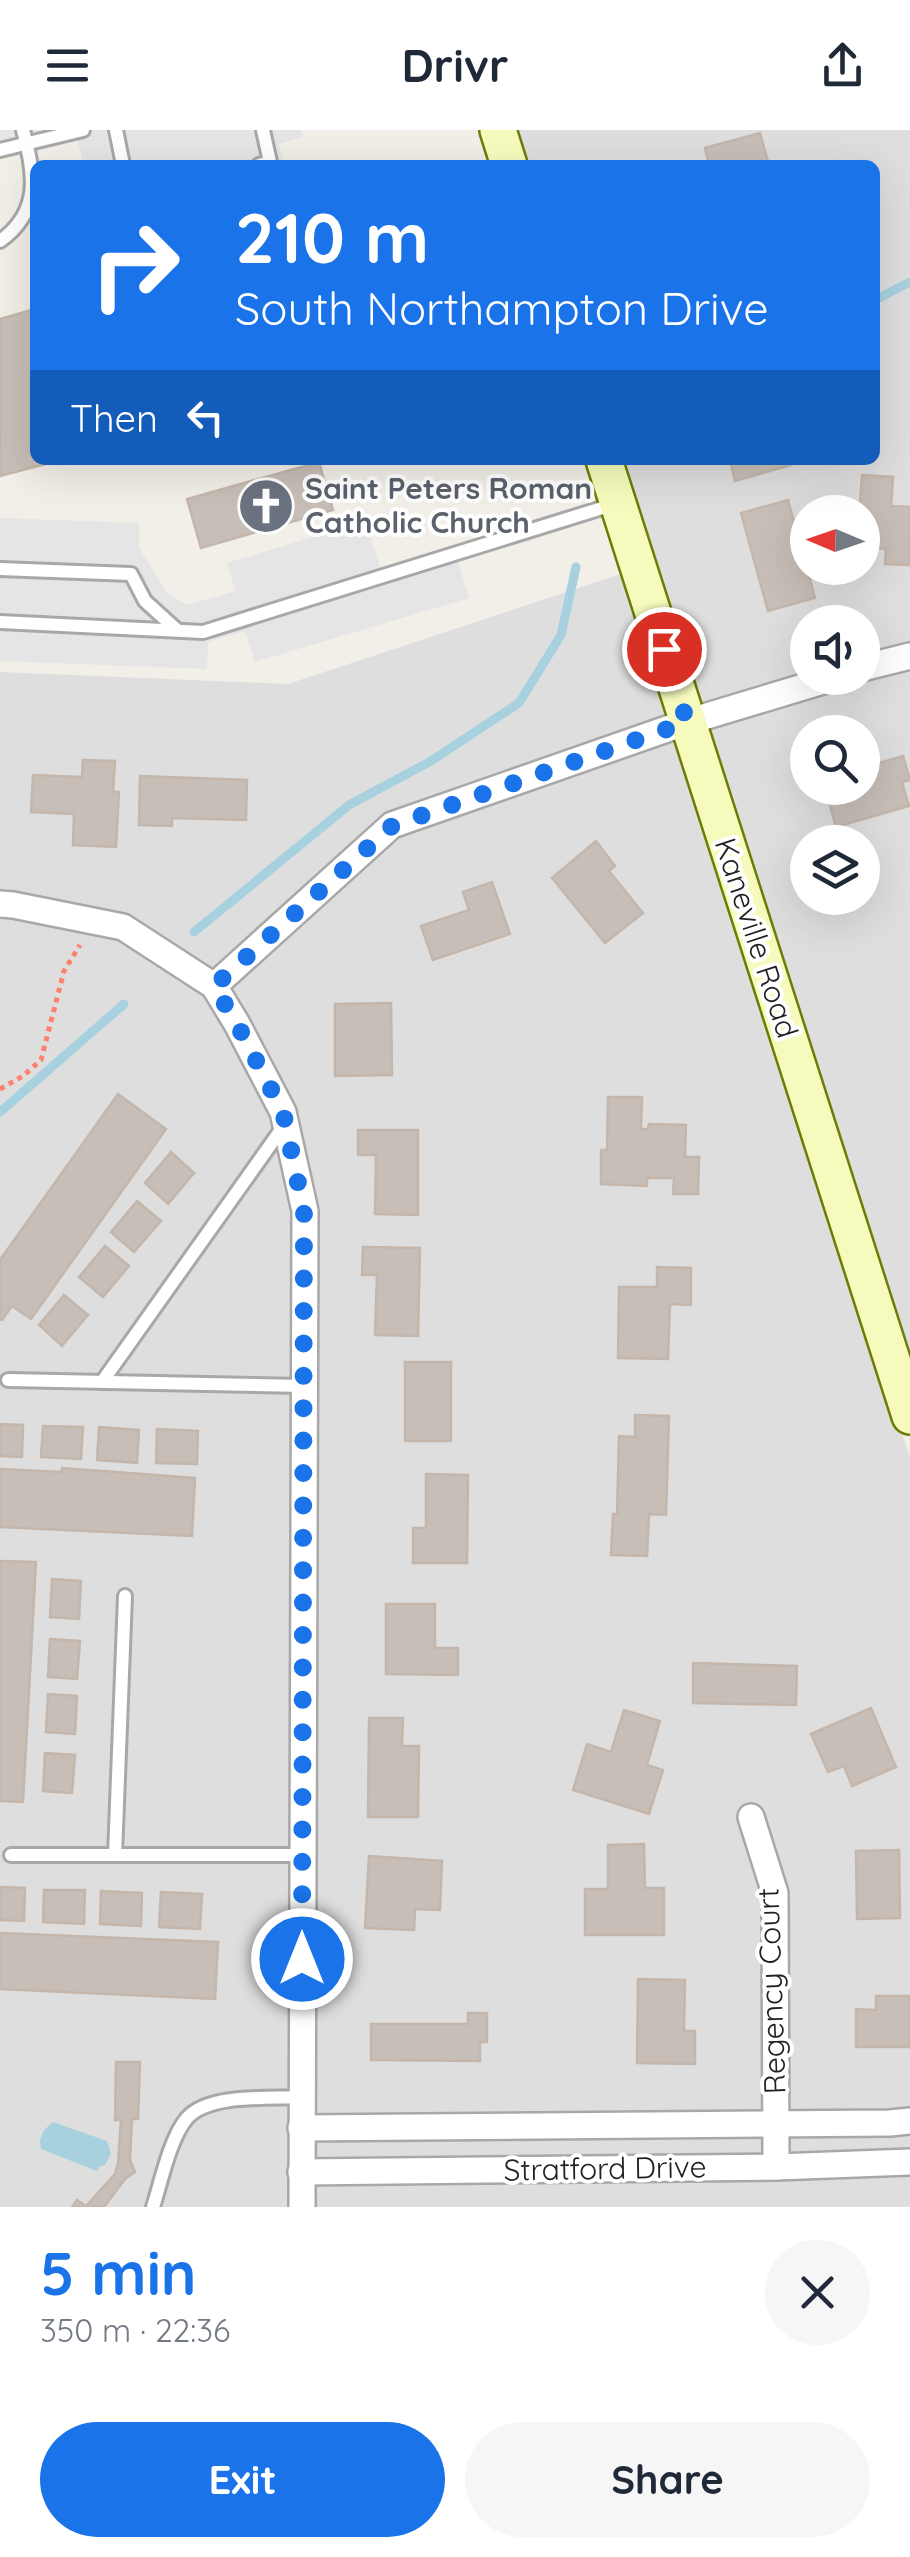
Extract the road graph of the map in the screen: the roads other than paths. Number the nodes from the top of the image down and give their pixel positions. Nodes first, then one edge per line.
1 (83, 130) edge
2 (116, 130) edge
3 (263, 130) edge
4 (498, 130) edge
5 (25, 137) edge
6 (0, 150) edge
7 (122, 160) edge
8 (270, 160) edge
9 (508, 160) edge
10 (30, 163) edge
11 (30, 201) edge
12 (0, 241) edge
13 (606, 465) edge
14 (617, 503) junction
15 (0, 569) edge
16 (0, 622) edge
17 (177, 630) junction
18 (910, 656) edge
19 (880, 664) edge
20 (790, 691) edge
21 (687, 722) junction
22 (0, 904) edge
23 (214, 986) junction
24 (286, 1124) junction
25 (8, 1380) dead end
26 (102, 1382) junction
27 (304, 1386) junction
28 (910, 1416) edge
29 (125, 1596) dead end
30 (752, 1817) dead end
31 (11, 1855) dead end
32 (116, 1855) junction
33 (302, 1855) junction
34 (301, 2097) junction
35 (910, 2121) edge
36 (776, 2124) junction
37 (301, 2128) junction
38 (910, 2162) edge
39 (776, 2167) junction
40 (301, 2172) junction
41 (153, 2207) edge
42 (302, 2207) edge

1 - 5 lane
2 - 7 lane
3 - 8 lane
4 - 9 main road
5 - 6 lane
5 - 10 lane
11 - 12 lane
13 - 14 main road, Kaneville Road
14 - 17 lane
14 - 21 main road, Kaneville Road
15 - 17 lane
16 - 17 lane
18 - 19 street
20 - 21 street
21 - 23 street
21 - 28 main road, Kaneville Road
22 - 23 street
23 - 24 street
24 - 26 lane
24 - 27 street
25 - 26 lane
26 - 27 lane
27 - 33 street
29 - 32 lane
30 - 36 street, Regency Court
31 - 32 lane
32 - 33 lane
33 - 34 street
34 - 37 street
34 - 41 lane
35 - 36 street, Stratford Drive
36 - 37 street, Stratford Drive
36 - 39 street, Regency Court
37 - 40 street
38 - 39 street, Stratford Drive
39 - 40 street, Stratford Drive
40 - 42 street

